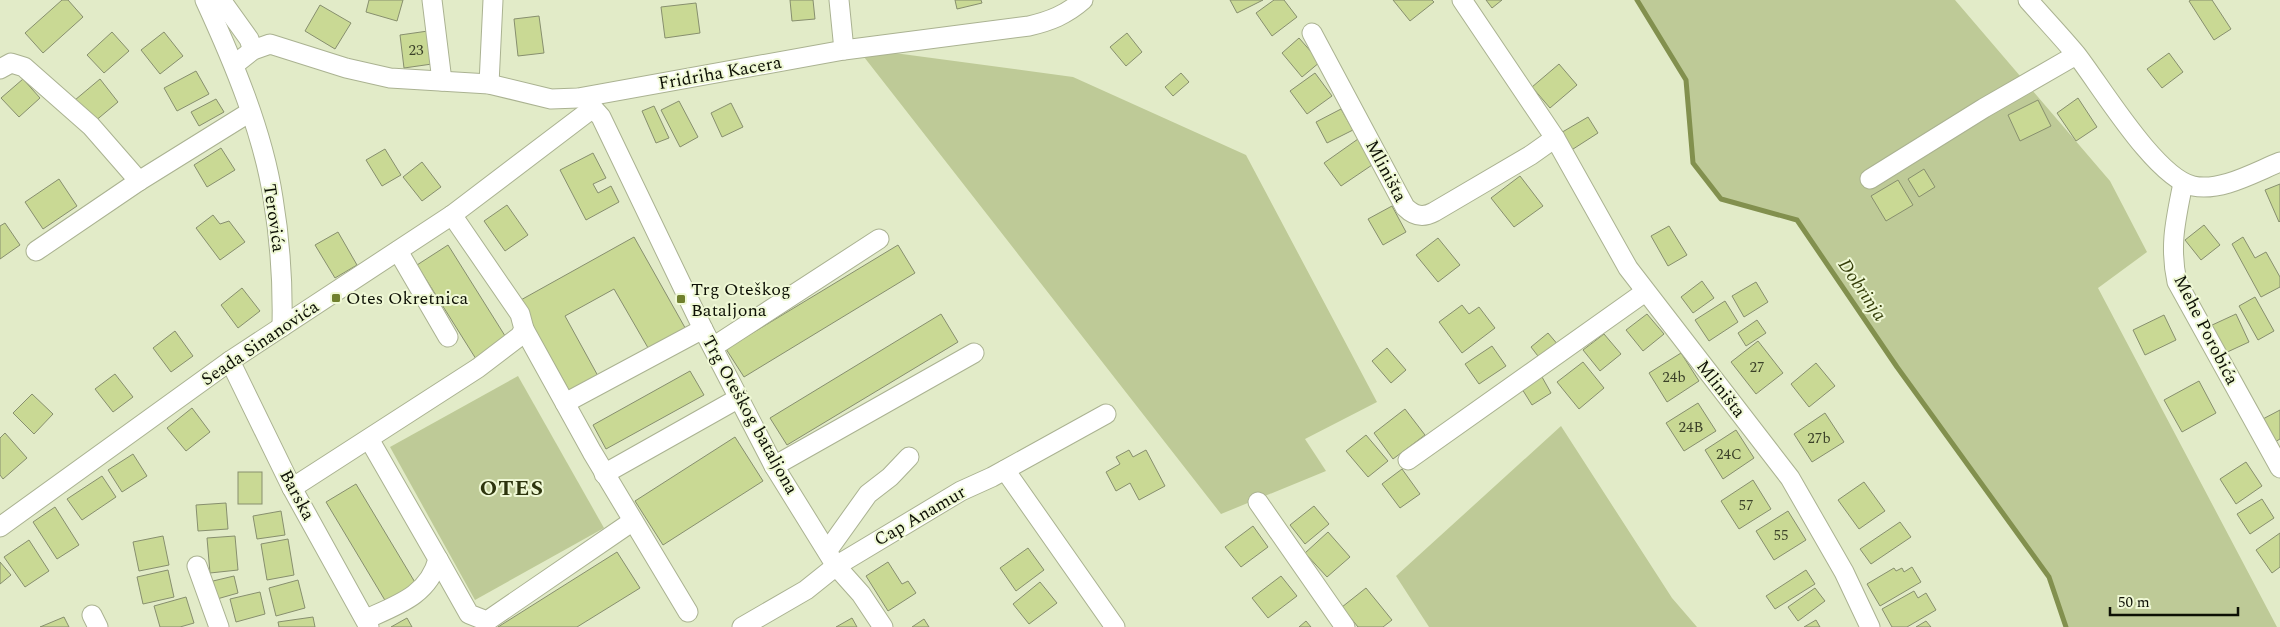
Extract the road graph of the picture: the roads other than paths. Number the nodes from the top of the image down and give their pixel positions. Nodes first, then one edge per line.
1 (205, 0) edge
2 (221, 0) edge
3 (432, 0) edge
4 (493, 0) edge
5 (839, 0) edge
6 (1083, 0) edge
7 (1462, 0) edge
8 (2028, 0) edge
9 (1312, 33) dead end
10 (253, 50) junction
11 (844, 50) junction
12 (2076, 55) junction
13 (234, 65) junction
14 (0, 69) edge
15 (442, 81) junction
16 (489, 84) junction
17 (594, 102) junction
18 (250, 112) junction
19 (1555, 138) junction
20 (2280, 162) edge
21 (1870, 179) dead end
22 (138, 181) junction
23 (2183, 183) junction
24 (452, 215) junction
25 (879, 239) dead end
26 (36, 251) dead end
27 (398, 251) junction
28 (1645, 292) junction
29 (282, 327) junction
30 (524, 328) junction
31 (703, 329) junction
32 (448, 337) dead end
33 (713, 348) junction
34 (974, 353) dead end
35 (230, 361) junction
36 (739, 398) junction
37 (565, 403) junction
38 (1106, 414) dead end
39 (369, 439) junction
40 (909, 457) dead end
41 (1408, 460) dead end
42 (774, 466) junction
43 (2280, 468) edge
44 (1004, 470) junction
45 (604, 474) junction
46 (292, 488) junction
47 (1258, 502) dead end
48 (633, 521) junction
49 (0, 527) edge
50 (832, 558) junction
51 (438, 559) junction
52 (197, 566) dead end
53 (688, 612) dead end
54 (368, 623) edge
55 (219, 627) edge
56 (742, 627) edge
57 (883, 627) edge
58 (1115, 627) edge
59 (1345, 627) edge
60 (1870, 627) edge

1 - 13 street, Terovića
2 - 10 street
3 - 15 street
4 - 16 street
5 - 11 street
6 - 11 street, Fridriha Kacera
7 - 19 street, Mliništa
8 - 12 street
9 - 19 street, Mliništa
10 - 13 street, Fridriha Kacera
10 - 15 street, Fridriha Kacera
11 - 17 street, Fridriha Kacera
12 - 21 street
12 - 23 street
13 - 18 street, Terovića
14 - 22 street
15 - 16 street, Fridriha Kacera
16 - 17 street, Fridriha Kacera
17 - 24 street, Seada Sinanovića
17 - 31 street, Trg Oteškog bataljona
18 - 22 street
18 - 29 street, Terovića
19 - 28 street, Mliništa
20 - 23 street
22 - 26 street
23 - 43 street, Mehe Porobića
24 - 27 street, Seada Sinanovića
24 - 30 street
25 - 33 street
27 - 29 street, Seada Sinanovića
27 - 32 street
28 - 41 street
28 - 60 street, Mliništa
29 - 35 street, Seada Sinanovića
30 - 37 street
30 - 39 street
31 - 33 street, Trg Oteškog bataljona
31 - 37 street
33 - 36 street, Trg Oteškog bataljona
34 - 42 street
35 - 46 street, Barska
35 - 49 street, Seada Sinanovića
36 - 42 street, Trg Oteškog bataljona
36 - 45 street
37 - 45 street
38 - 44 street, Cap Anamur
39 - 46 street
39 - 51 street
40 - 50 street
42 - 50 street, Trg Oteškog bataljona
44 - 50 street, Cap Anamur
44 - 58 street
45 - 48 street
46 - 54 street, Barska
47 - 59 street
48 - 51 street
48 - 53 street
50 - 56 street
50 - 57 street, Trg Oteškog bataljona
51 - 54 street
52 - 55 street

